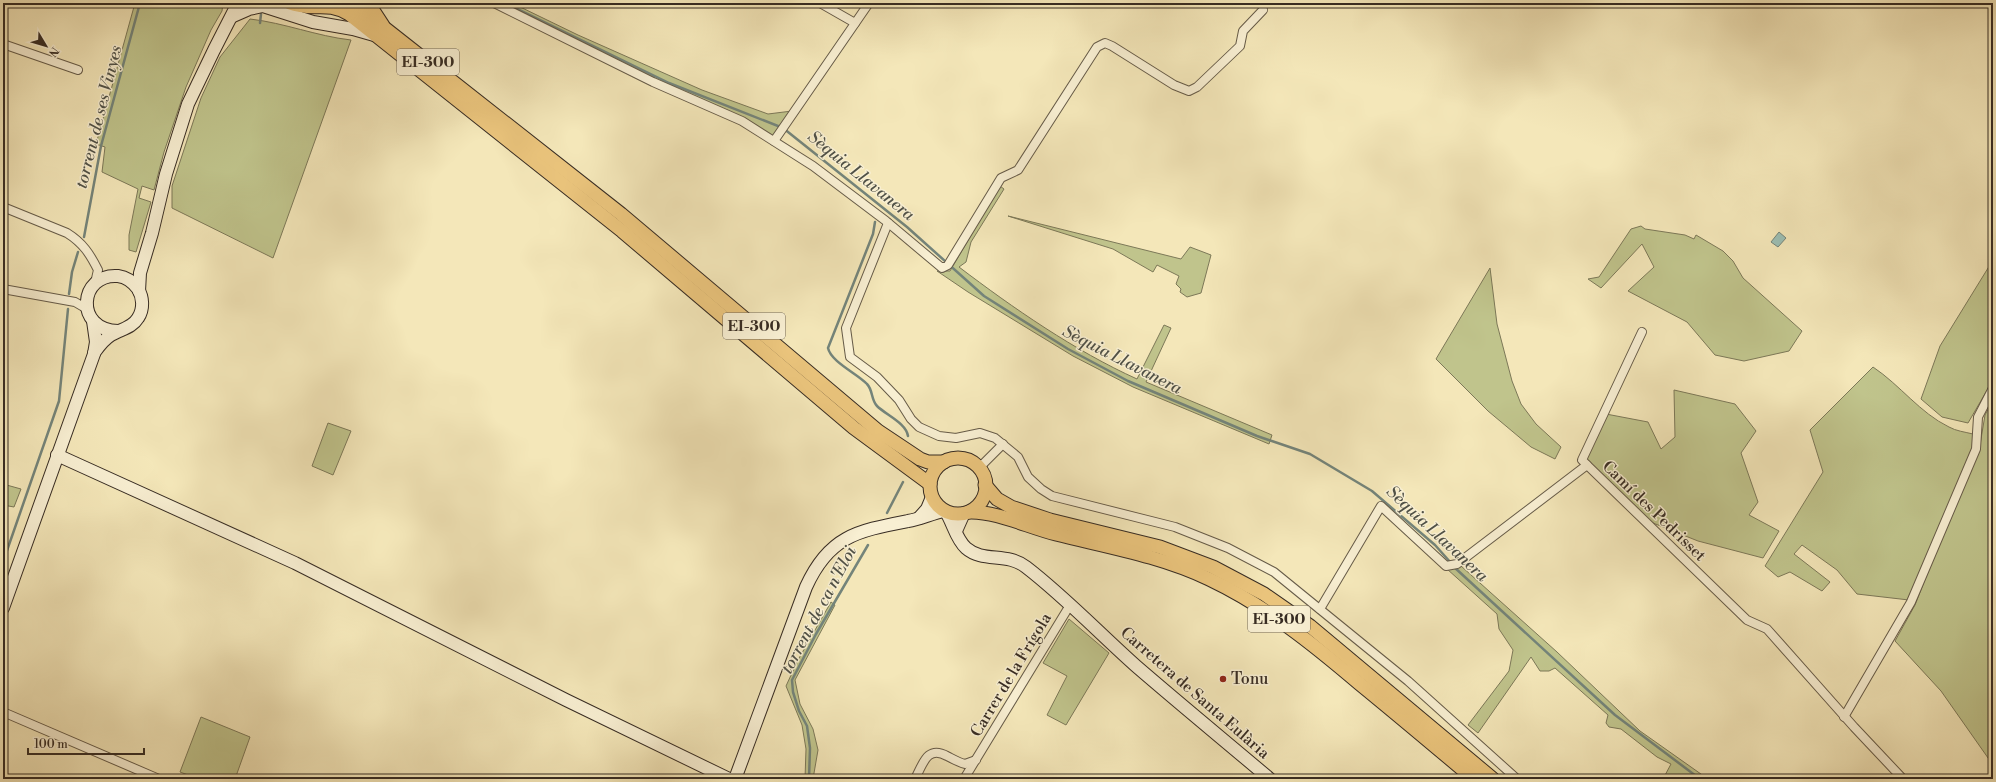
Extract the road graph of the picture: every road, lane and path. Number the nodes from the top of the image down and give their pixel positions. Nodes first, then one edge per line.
1 (232, 3) edge
2 (238, 3) edge
3 (246, 3) edge
4 (290, 3) edge
5 (350, 3) edge
6 (367, 3) edge
7 (494, 3) edge
8 (820, 3) edge
9 (869, 3) edge
10 (321, 4) edge
11 (1263, 10) dead end
12 (233, 16) junction
13 (855, 23) junction
14 (379, 31) junction
15 (3, 44) edge
16 (78, 70) dead end
17 (774, 141) junction
18 (3, 208) edge
19 (888, 223) junction
20 (143, 262) junction
21 (98, 270) junction
22 (117, 276) junction
23 (95, 283) junction
24 (3, 289) edge
25 (139, 291) junction
26 (88, 294) junction
27 (75, 302) junction
28 (87, 309) junction
29 (93, 321) junction
30 (118, 331) junction
31 (1642, 332) dead end
32 (94, 354) junction
33 (1993, 388) edge
34 (1003, 444) junction
35 (57, 455) junction
36 (944, 462) junction
37 (1587, 465) junction
38 (979, 468) junction
39 (985, 485) junction
40 (931, 491) junction
41 (945, 511) junction
42 (967, 513) junction
43 (919, 518) junction
44 (956, 532) junction
45 (1070, 605) junction
46 (3, 608) edge
47 (1320, 609) junction
48 (3, 712) edge
49 (1844, 717) junction
50 (976, 760) junction
51 (159, 779) edge
52 (729, 779) edge
53 (735, 779) edge
54 (915, 779) edge
55 (964, 779) edge
56 (1270, 779) edge
57 (1474, 779) edge
58 (1493, 779) edge
59 (1517, 779) edge
60 (1903, 779) edge

1 - 12 street
2 - 12 street
3 - 12 street
4 - 10 main road, EI-300
5 - 14 main road, EI-300
6 - 14 highway, EI-300
7 - 17 street
8 - 13 street
9 - 13 street
10 - 14 main road, EI-300
11 - 19 street
12 - 14 street
12 - 20 street
13 - 17 street
14 - 36 main road, EI-300
14 - 40 main road, EI-300
15 - 16 street
17 - 19 street
18 - 21 street
19 - 34 street
20 - 22 street
20 - 25 street
21 - 22 street
21 - 23 street
22 - 23 street
22 - 25 street
23 - 26 street
24 - 27 street
25 - 30 street
26 - 27 street
26 - 28 street
27 - 28 street
28 - 29 street
29 - 30 street
29 - 32 street
30 - 32 street
31 - 37 street
32 - 35 street
33 - 49 street
34 - 38 street
34 - 47 street
35 - 46 street
35 - 52 street
36 - 38 main road, EI-300
36 - 40 main road
37 - 47 street, Camí des Pedrisset
37 - 49 street, Camí des Pedrisset
38 - 39 main road, EI-300
39 - 42 main road
39 - 58 main road, EI-300
40 - 41 main road, EI-300
40 - 43 street
41 - 42 main road, EI-300
41 - 43 street
41 - 44 street, Carretera de Santa Eulària
42 - 44 street
42 - 57 main road, EI-300
43 - 53 street
44 - 45 street, Carretera de Santa Eulària
45 - 50 street, Carrer de la Frígola
45 - 56 street, Carretera de Santa Eulària
47 - 59 street
48 - 51 street
49 - 60 street, Camí des Pedrisset
50 - 54 street, Carrer de la Frígola
50 - 55 street, Carrer de la Frígola

